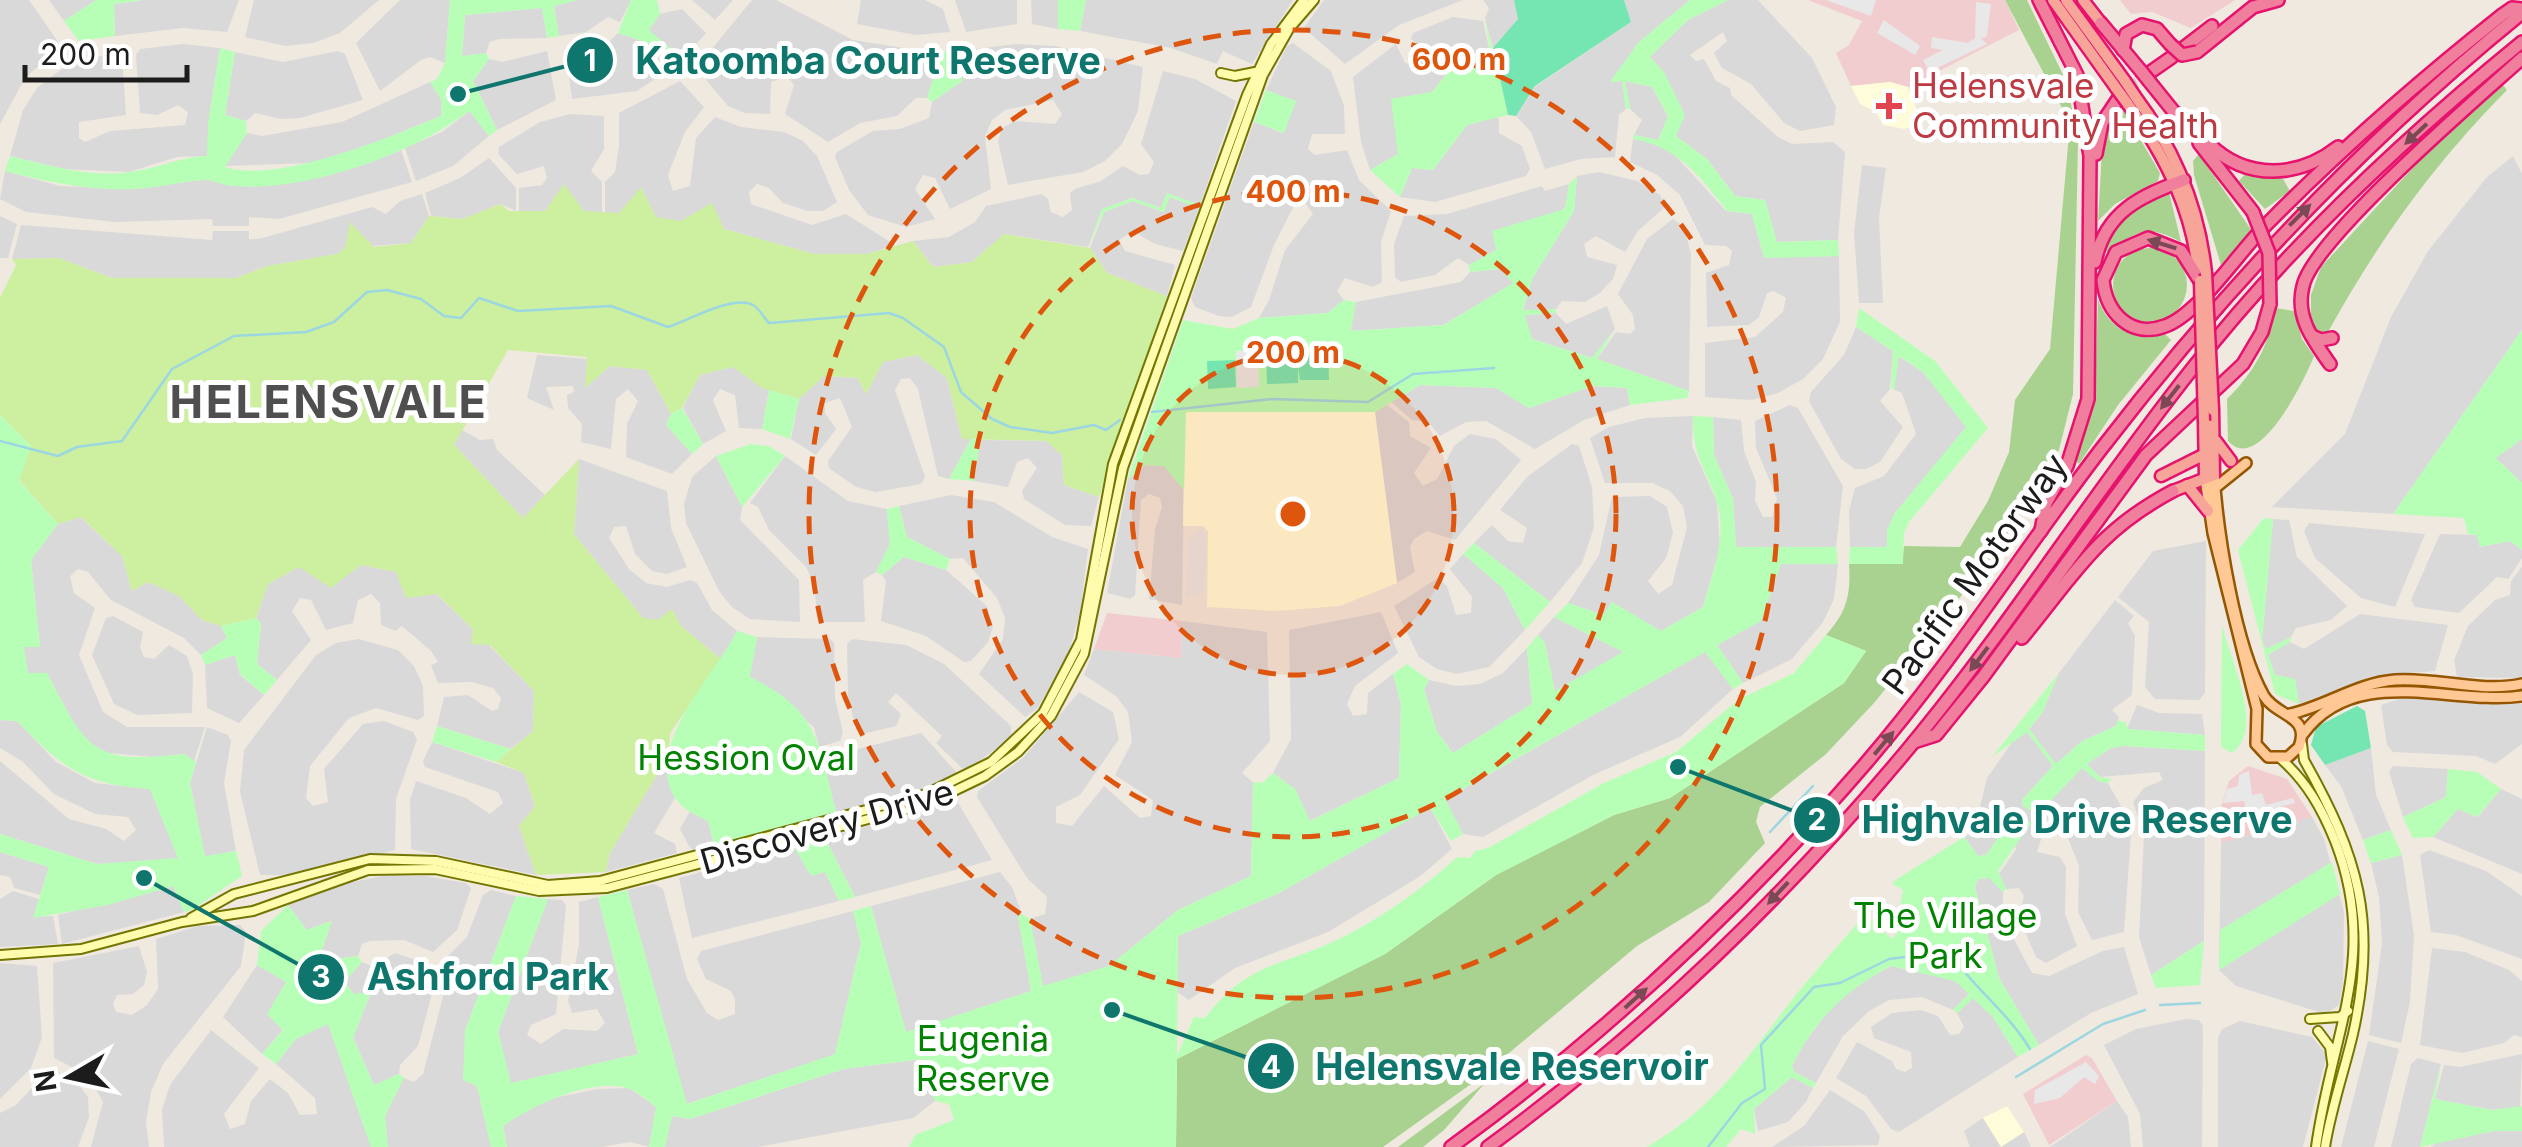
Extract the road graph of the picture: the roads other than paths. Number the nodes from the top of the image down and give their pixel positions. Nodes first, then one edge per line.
1 (1304, 0) edge
2 (1314, 0) edge
3 (2040, 0) edge
4 (2053, 0) edge
5 (2066, 0) edge
6 (2083, 0) edge
7 (2278, 0) edge
8 (2522, 11) edge
9 (2101, 23) joint
10 (2212, 26) dead end
11 (2522, 42) edge
12 (2471, 47) junction
13 (2123, 50) junction
14 (2174, 50) junction
15 (2522, 58) edge
16 (1258, 69) junction
17 (1221, 73) dead end
18 (2493, 74) junction
19 (2134, 85) junction
20 (2175, 112) junction
21 (2352, 143) junction
22 (2180, 182) junction
23 (2090, 183) junction
24 (2090, 275) junction
25 (2203, 277) junction
26 (2309, 333) junction
27 (2332, 338) dead end
28 (2330, 364) dead end
29 (2214, 436) junction
30 (2204, 454) junction
31 (2231, 460) dead end
32 (2246, 463) dead end
33 (2210, 472) junction
34 (2162, 476) dead end
35 (2187, 485) junction
36 (2215, 488) junction
37 (2174, 491) joint
38 (2208, 511) junction
39 (2040, 535) junction
40 (2003, 651) junction
41 (2522, 684) edge
42 (2522, 696) edge
43 (2285, 713) junction
44 (2256, 728) junction
45 (2302, 738) junction
46 (1914, 742) junction
47 (2281, 759) junction
48 (268, 886) junction
49 (229, 897) junction
50 (274, 903) junction
51 (232, 916) junction
52 (182, 922) junction
53 (0, 955) edge
54 (2348, 1010) junction
55 (2310, 1020) dead end
56 (2318, 1031) dead end
57 (2331, 1076) junction
58 (1451, 1147) edge
59 (1488, 1147) edge
60 (2316, 1147) edge
61 (2325, 1147) edge

1 - 16 main road, Discovery Drive
2 - 50 main road, Discovery Drive
3 - 23 highway
4 - 19 highway
5 - 19 highway
6 - 9 highway
7 - 14 highway, bridge
8 - 12 highway, Pacific Motorway
9 - 13 highway
10 - 14 highway
11 - 18 highway, Pacific Motorway
12 - 21 highway
39 -> 12 highway, Pacific Motorway
13 - 14 highway
13 - 19 highway
14 - 19 highway
15 - 18 highway
16 - 17 main road
16 - 48 main road, Discovery Drive
18 - 26 highway
18 -> 46 highway, Pacific Motorway
19 - 20 highway
19 - 22 highway
19 - 23 highway
20 - 21 highway
20 - 40 highway, bridge
25 -> 21 highway
22 - 24 highway
22 - 25 highway
23 - 24 highway
24 - 39 highway
25 - 29 highway, bridge
25 - 30 highway, bridge
26 - 27 highway
26 - 28 highway
29 - 31 highway
29 - 33 highway
30 - 33 highway
30 - 34 highway
32 - 36 main road
33 - 35 highway
33 - 36 main road
33 - 38 main road
35 - 37 highway
35 - 38 highway
36 - 43 main road
37 - 40 highway
38 - 44 main road
58 -> 39 highway, Pacific Motorway
40 - 46 highway
41 - 43 main road
42 - 45 main road
43 - 44 main road
43 - 45 main road
44 - 47 main road
45 - 47 main road
45 - 61 main road
46 -> 59 highway, Pacific Motorway
47 - 54 main road
48 - 49 main road, Discovery Drive
48 - 50 main road
49 - 51 main road
49 - 52 main road, Discovery Drive
50 - 51 main road, Discovery Drive
51 - 52 main road, Discovery Drive
52 - 53 main road, Discovery Drive
54 - 55 main road
54 - 57 main road
56 - 57 main road
57 - 60 main road

